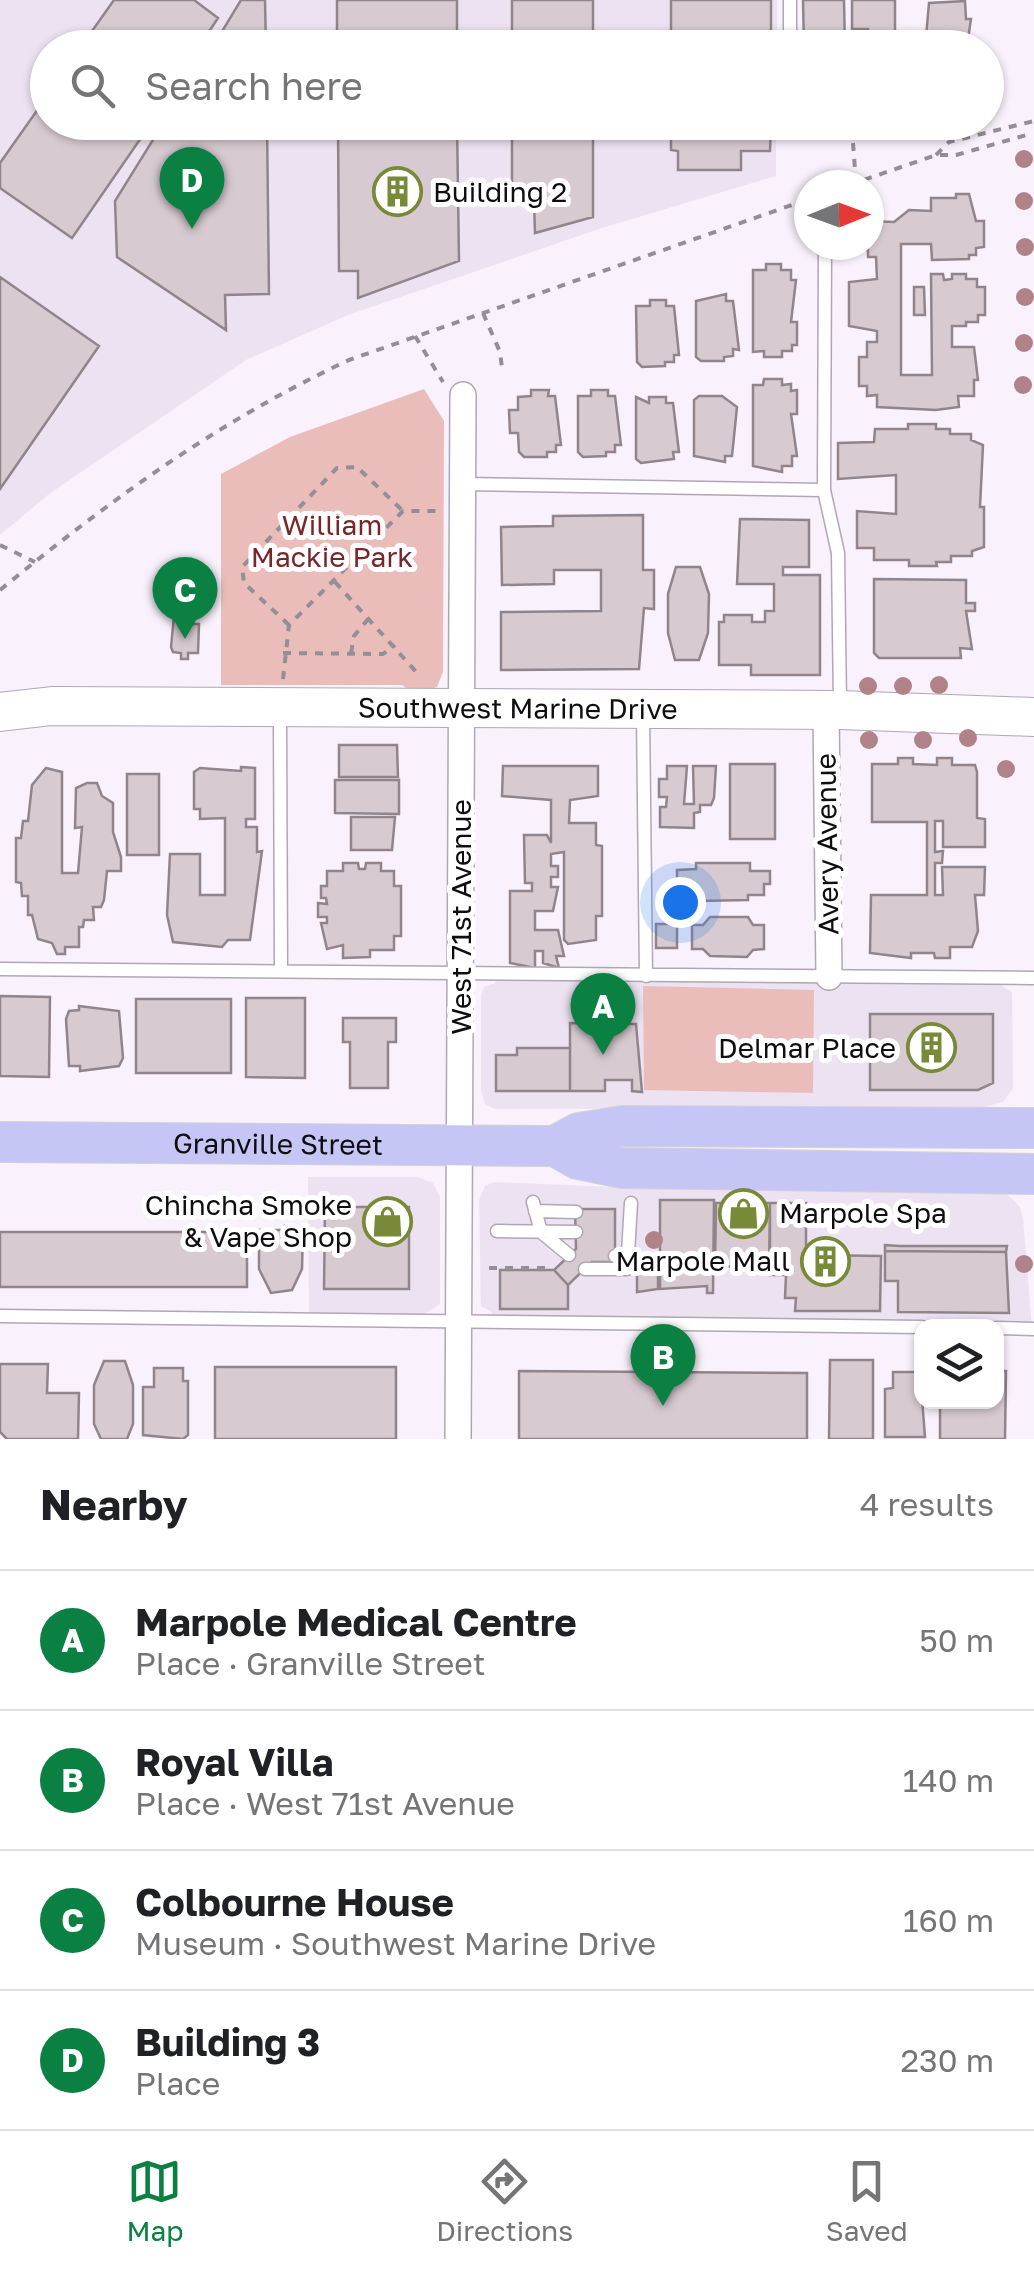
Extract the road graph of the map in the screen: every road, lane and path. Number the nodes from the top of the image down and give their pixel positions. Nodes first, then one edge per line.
1 (790, 0) edge
2 (790, 30) edge
3 (1034, 121) edge
4 (1004, 128) edge
5 (1030, 134) dead end
6 (957, 140) edge
7 (855, 148) dead end
8 (936, 154) junction
9 (856, 170) edge
10 (884, 172) edge
11 (794, 204) edge
12 (826, 260) edge
13 (483, 313) junction
14 (415, 336) junction
15 (502, 368) dead end
16 (463, 395) joint
17 (463, 484) junction
18 (824, 490) junction
19 (462, 511) junction
20 (404, 512) junction
21 (0, 545) edge
22 (34, 562) junction
23 (336, 582) junction
24 (0, 590) edge
25 (369, 618) junction
26 (289, 625) junction
27 (395, 645) junction
28 (282, 653) junction
29 (351, 654) junction
30 (422, 680) dead end
31 (281, 694) junction
32 (461, 710) junction
33 (833, 710) junction
34 (642, 711) junction
35 (0, 712) edge
36 (1034, 718) edge
37 (0, 969) edge
38 (282, 970) junction
39 (462, 974) junction
40 (646, 976) junction
41 (829, 977) junction
42 (1034, 978) edge
43 (1034, 1128) edge
44 (0, 1142) edge
45 (461, 1144) junction
46 (555, 1146) junction
47 (1034, 1174) edge
48 (576, 1212) dead end
49 (615, 1212) dead end
50 (497, 1232) dead end
51 (541, 1232) junction
52 (576, 1232) dead end
53 (615, 1232) dead end
54 (630, 1232) junction
55 (569, 1256) dead end
56 (616, 1256) dead end
57 (631, 1256) junction
58 (488, 1268) dead end
59 (550, 1268) dead end
60 (585, 1268) dead end
61 (0, 1316) edge
62 (460, 1322) junction
63 (914, 1327) edge
64 (1004, 1328) edge
65 (1034, 1329) edge
66 (458, 1439) edge

1 - 2 lane
3 - 4 path
5 - 8 path
6 - 8 path
7 - 9 path
8 - 10 path
11 - 13 path
12 - 18 lane
13 - 14 path
13 - 15 path
14 - 16 path
14 - 22 path
16 - 17 street, West 71st Avenue
17 - 18 lane
17 - 19 street, West 71st Avenue
18 - 33 lane
19 - 20 path
19 - 32 street, West 71st Avenue
20 - 23 path
20 - 26 path
21 - 22 path
22 - 24 path
23 - 25 path
23 - 26 path
25 - 27 path
25 - 29 path
26 - 28 path
27 - 29 path
27 - 30 path
28 - 29 path
28 - 31 path
31 - 32 street, Southwest Marine Drive
31 - 35 street, Southwest Marine Drive
31 - 38 lane
32 - 34 street, Southwest Marine Drive
32 - 39 street, West 71st Avenue
33 - 34 street, Southwest Marine Drive
33 - 36 street, Southwest Marine Drive
33 - 41 street, Avery Avenue
34 - 40 lane
37 - 38 lane
38 - 39 lane
39 - 40 lane
39 - 45 street, West 71st Avenue
40 - 41 lane
41 - 42 lane
43 - 46 main road, Granville Street
44 - 45 main road, Granville Street
45 - 46 main road, Granville Street
45 - 62 street, West 71st Avenue
46 - 47 main road, Granville Street
48 - 51 lane
49 - 54 lane
50 - 51 lane
51 - 52 lane
51 - 55 lane
53 - 54 lane
54 - 57 lane
56 - 57 lane
57 - 60 lane
58 - 59 path
61 - 62 lane
62 - 63 lane
62 - 66 street, West 71st Avenue
64 - 65 lane

